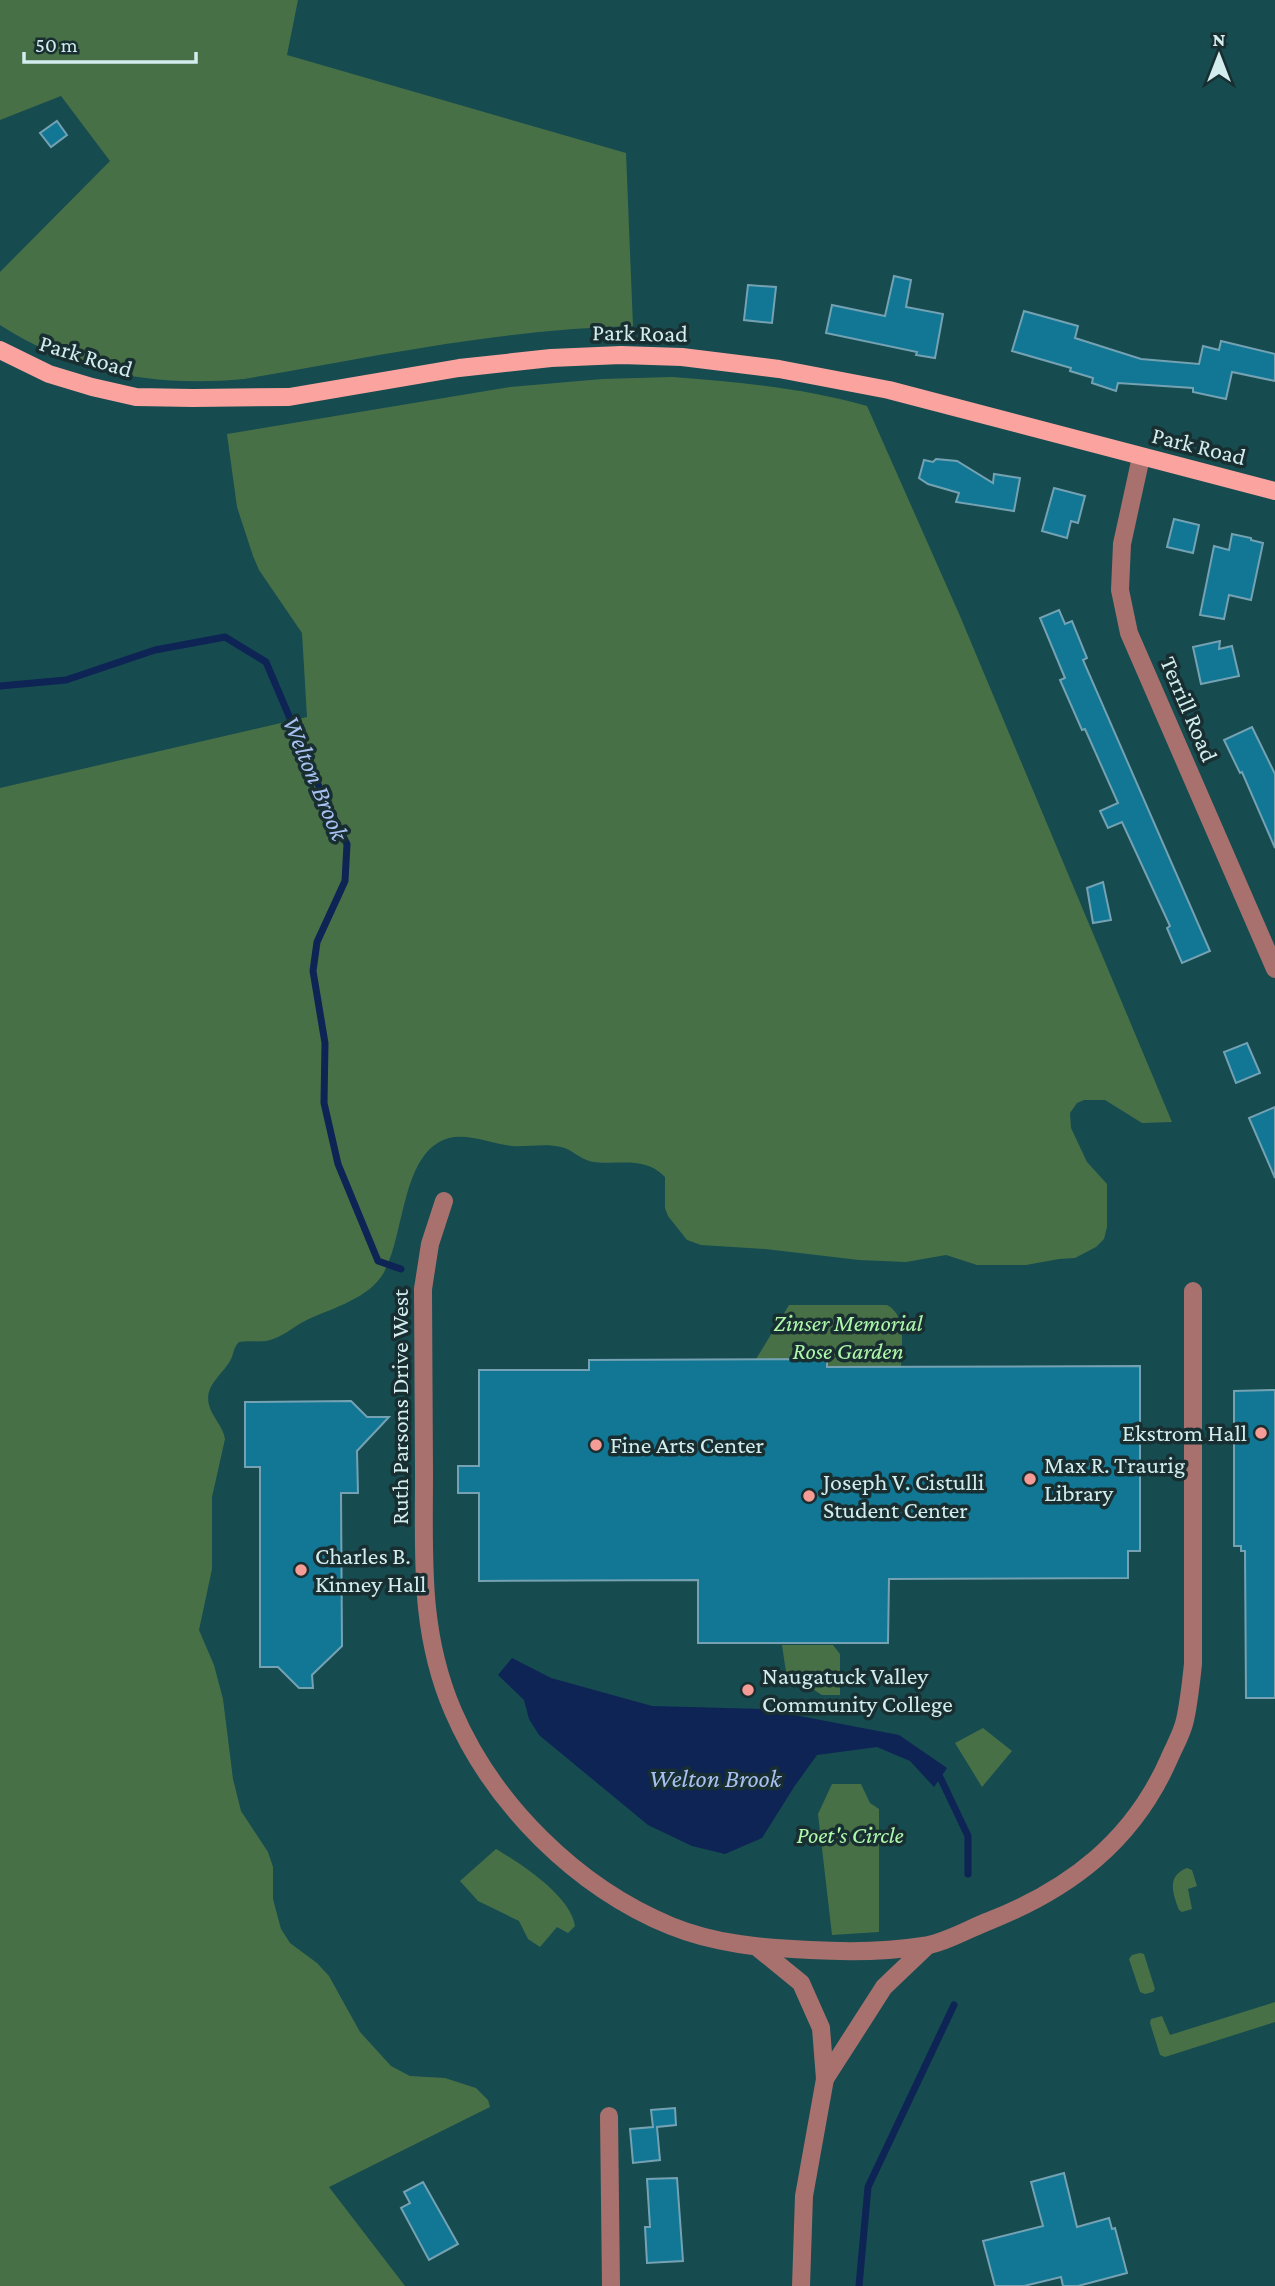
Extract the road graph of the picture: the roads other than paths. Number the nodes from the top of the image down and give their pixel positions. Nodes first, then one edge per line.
1 (0, 350) edge
2 (1141, 457) junction
3 (1275, 491) edge
4 (1275, 969) edge
5 (444, 1201) dead end
6 (1193, 1291) dead end
7 (926, 1946) junction
8 (758, 1948) junction
9 (825, 2079) junction
10 (608, 2116) dead end
11 (611, 2286) edge
12 (801, 2286) edge

1 - 2 main road, Park Road
2 - 3 main road, Park Road
2 - 4 street, Terrill Road
5 - 8 street, Ruth Parsons Drive West
6 - 7 street
7 - 8 street, Ruth Parsons Drive West
7 - 9 street
8 - 9 street
9 - 12 street
10 - 11 street

